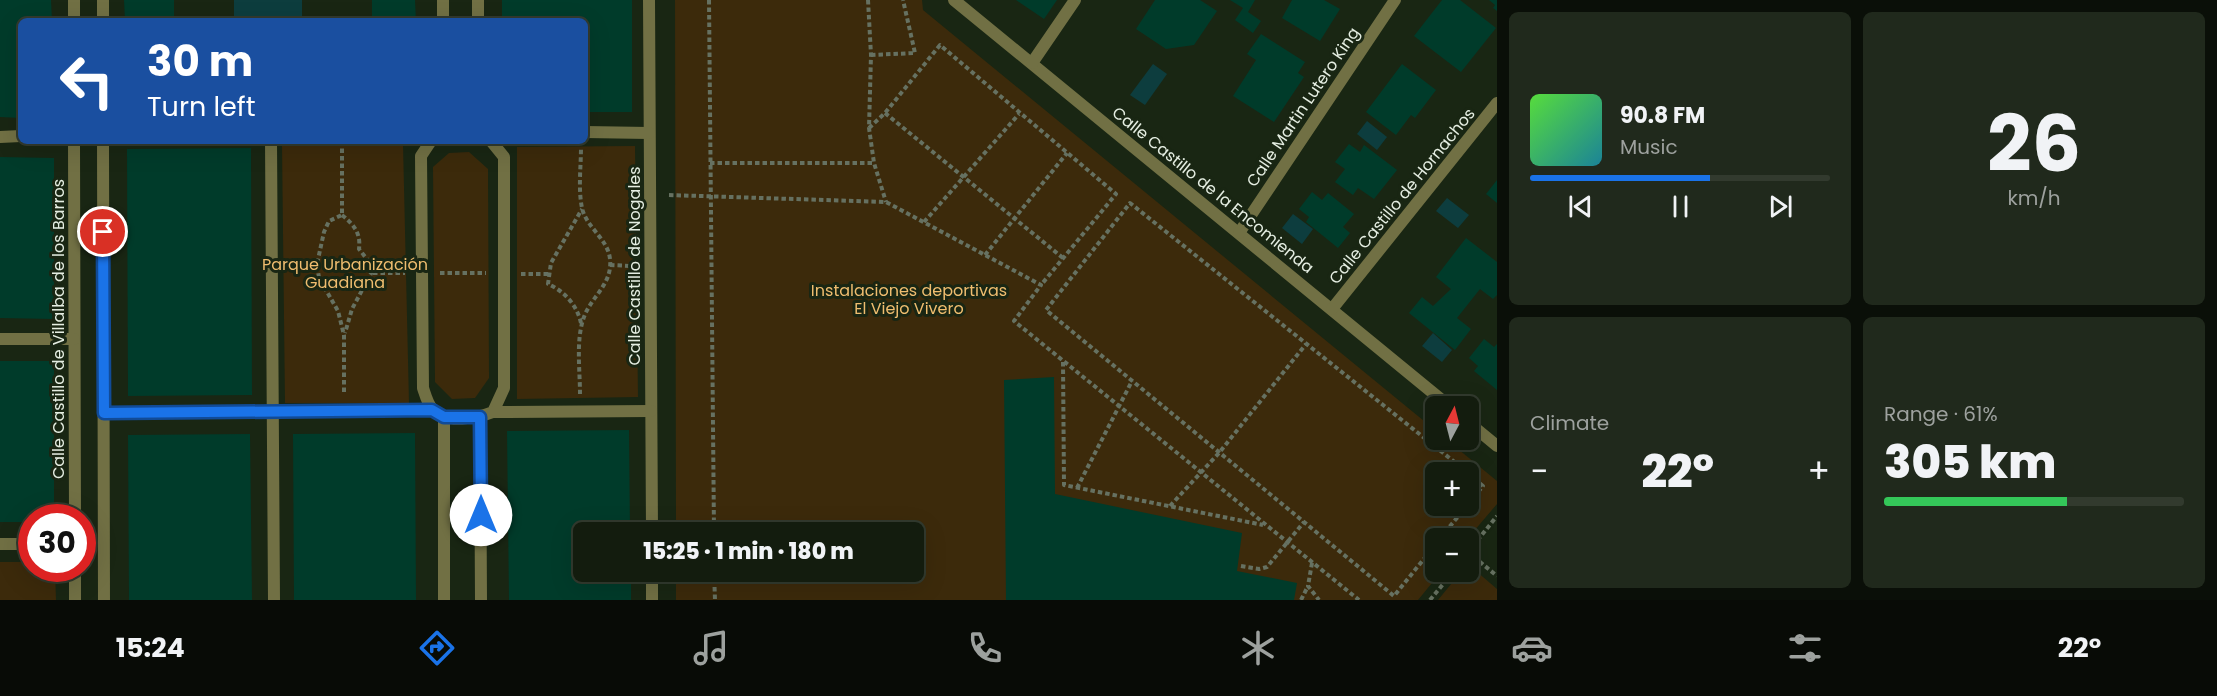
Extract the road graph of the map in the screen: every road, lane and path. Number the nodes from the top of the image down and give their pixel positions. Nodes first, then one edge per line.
1 (74, 0) edge
2 (103, 0) edge
3 (443, 0) edge
4 (478, 0) edge
5 (649, 0) edge
6 (709, 0) edge
7 (868, 0) edge
8 (903, 0) edge
9 (954, 0) edge
10 (1075, 0) edge
11 (1395, 0) edge
12 (74, 18) edge
13 (103, 18) edge
14 (443, 18) edge
15 (478, 18) edge
16 (871, 55) junction
17 (1032, 63) junction
18 (1497, 103) edge
19 (885, 113) junction
20 (1019, 114) junction
21 (869, 128) junction
22 (588, 132) edge
23 (650, 133) junction
24 (0, 136) edge
25 (18, 136) edge
26 (74, 144) edge
27 (103, 144) edge
28 (271, 144) edge
29 (342, 144) edge
30 (429, 144) edge
31 (494, 144) edge
32 (581, 144) edge
33 (1066, 153) junction
34 (710, 163) junction
35 (874, 163) junction
36 (964, 177) junction
37 (650, 194) junction
38 (711, 196) junction
39 (886, 202) junction
40 (582, 209) junction
41 (342, 215) junction
42 (1014, 219) junction
43 (924, 222) junction
44 (1239, 233) junction
45 (985, 255) junction
46 (1063, 258) junction
47 (317, 264) junction
48 (273, 265) junction
49 (373, 273) junction
50 (420, 273) junction
51 (504, 273) junction
52 (550, 274) junction
53 (1041, 285) junction
54 (1332, 309) junction
55 (582, 324) junction
56 (344, 335) junction
57 (0, 339) edge
58 (74, 339) junction
59 (1306, 344) junction
60 (1063, 361) junction
61 (1132, 381) junction
62 (1437, 396) edge
63 (1118, 406) junction
64 (432, 410) junction
65 (273, 411) junction
66 (344, 411) junction
67 (579, 411) junction
68 (651, 411) junction
69 (493, 412) junction
70 (104, 413) junction
71 (444, 417) junction
72 (480, 417) junction
73 (1479, 431) edge
74 (1497, 446) edge
75 (1220, 453) junction
76 (1454, 462) edge
77 (1201, 472) junction
78 (1077, 488) junction
79 (75, 504) edge
80 (1170, 506) junction
81 (1459, 516) edge
82 (1497, 516) edge
83 (652, 522) edge
84 (714, 522) edge
85 (1304, 522) junction
86 (1265, 525) junction
87 (1448, 528) edge
88 (1479, 538) edge
89 (0, 544) edge
90 (18, 544) edge
91 (1289, 544) junction
92 (1425, 558) edge
93 (1479, 561) edge
94 (1312, 563) junction
95 (1241, 566) dead end
96 (1497, 576) edge
97 (75, 582) edge
98 (652, 582) edge
99 (714, 582) edge
100 (1445, 582) edge
101 (1308, 586) junction
102 (75, 600) edge
103 (104, 600) edge
104 (274, 600) edge
105 (444, 600) edge
106 (481, 600) edge
107 (652, 600) edge
108 (715, 600) edge
109 (1301, 600) edge
110 (1318, 600) edge
111 (1359, 600) edge
112 (1430, 600) edge

1 - 12 street
2 - 13 street
3 - 14 street
4 - 15 street
5 - 23 street, Calle Castillo de Nogales
6 - 34 path
7 - 16 path
8 - 16 path
9 - 17 street, Calle Castillo de la Encomienda
10 - 17 street
11 - 44 street, Calle Martin Lutero King
16 - 21 path
17 - 44 street, Calle Castillo de la Encomienda
18 - 54 street, Calle Castillo de Hornachos
19 - 20 path
19 - 21 path
19 - 36 path
20 - 33 path
20 - 36 path
21 - 35 path
22 - 23 street
23 - 37 street, Calle Castillo de Nogales
24 - 25 street
26 - 58 street, Calle Castillo de Villalba de los Barros
27 - 70 street
28 - 48 street
29 - 41 path
30 - 50 street
31 - 51 street
32 - 40 path
33 - 42 path
33 - 46 path
34 - 35 path
34 - 38 path
35 - 39 path
36 - 42 path
36 - 43 path
37 - 38 path
37 - 68 street, Calle Castillo de Nogales
38 - 39 path
38 - 84 path
39 - 43 path
40 - 52 path
40 - 55 path
41 - 47 path
41 - 49 path
42 - 45 path
42 - 46 path
43 - 45 path
44 - 54 street, Calle Castillo de la Encomienda
45 - 53 path
46 - 53 path
47 - 48 path
47 - 56 path
48 - 65 street
49 - 50 path
49 - 56 path
50 - 51 path
50 - 64 street
51 - 52 path
51 - 69 street
52 - 55 path
53 - 60 path
54 - 62 street, Calle Castillo de la Encomienda
55 - 67 path
56 - 66 path
57 - 58 street
58 - 79 street, Calle Castillo de Villalba de los Barros
59 - 61 path
59 - 75 path
59 - 76 path
60 - 63 path
60 - 78 path
61 - 63 path
61 - 75 path
63 - 77 path
63 - 78 path
64 - 66 street
64 - 71 street
65 - 66 street
65 - 70 street
65 - 104 street
67 - 68 street
67 - 69 street
68 - 83 street, Calle Castillo de Nogales
69 - 72 street
70 - 103 street
71 - 72 street
71 - 105 street
72 - 106 street
73 - 74 street
75 - 77 path
75 - 85 path
77 - 80 path
77 - 86 path
78 - 80 path
80 - 86 path
81 - 87 path
82 - 88 path
85 - 91 path
85 - 92 path
86 - 91 path
89 - 90 street
91 - 94 path
91 - 95 path
93 - 96 path
94 - 101 path
94 - 111 path
97 - 102 street
98 - 107 street
99 - 108 path
100 - 112 path
101 - 109 path
101 - 110 path

